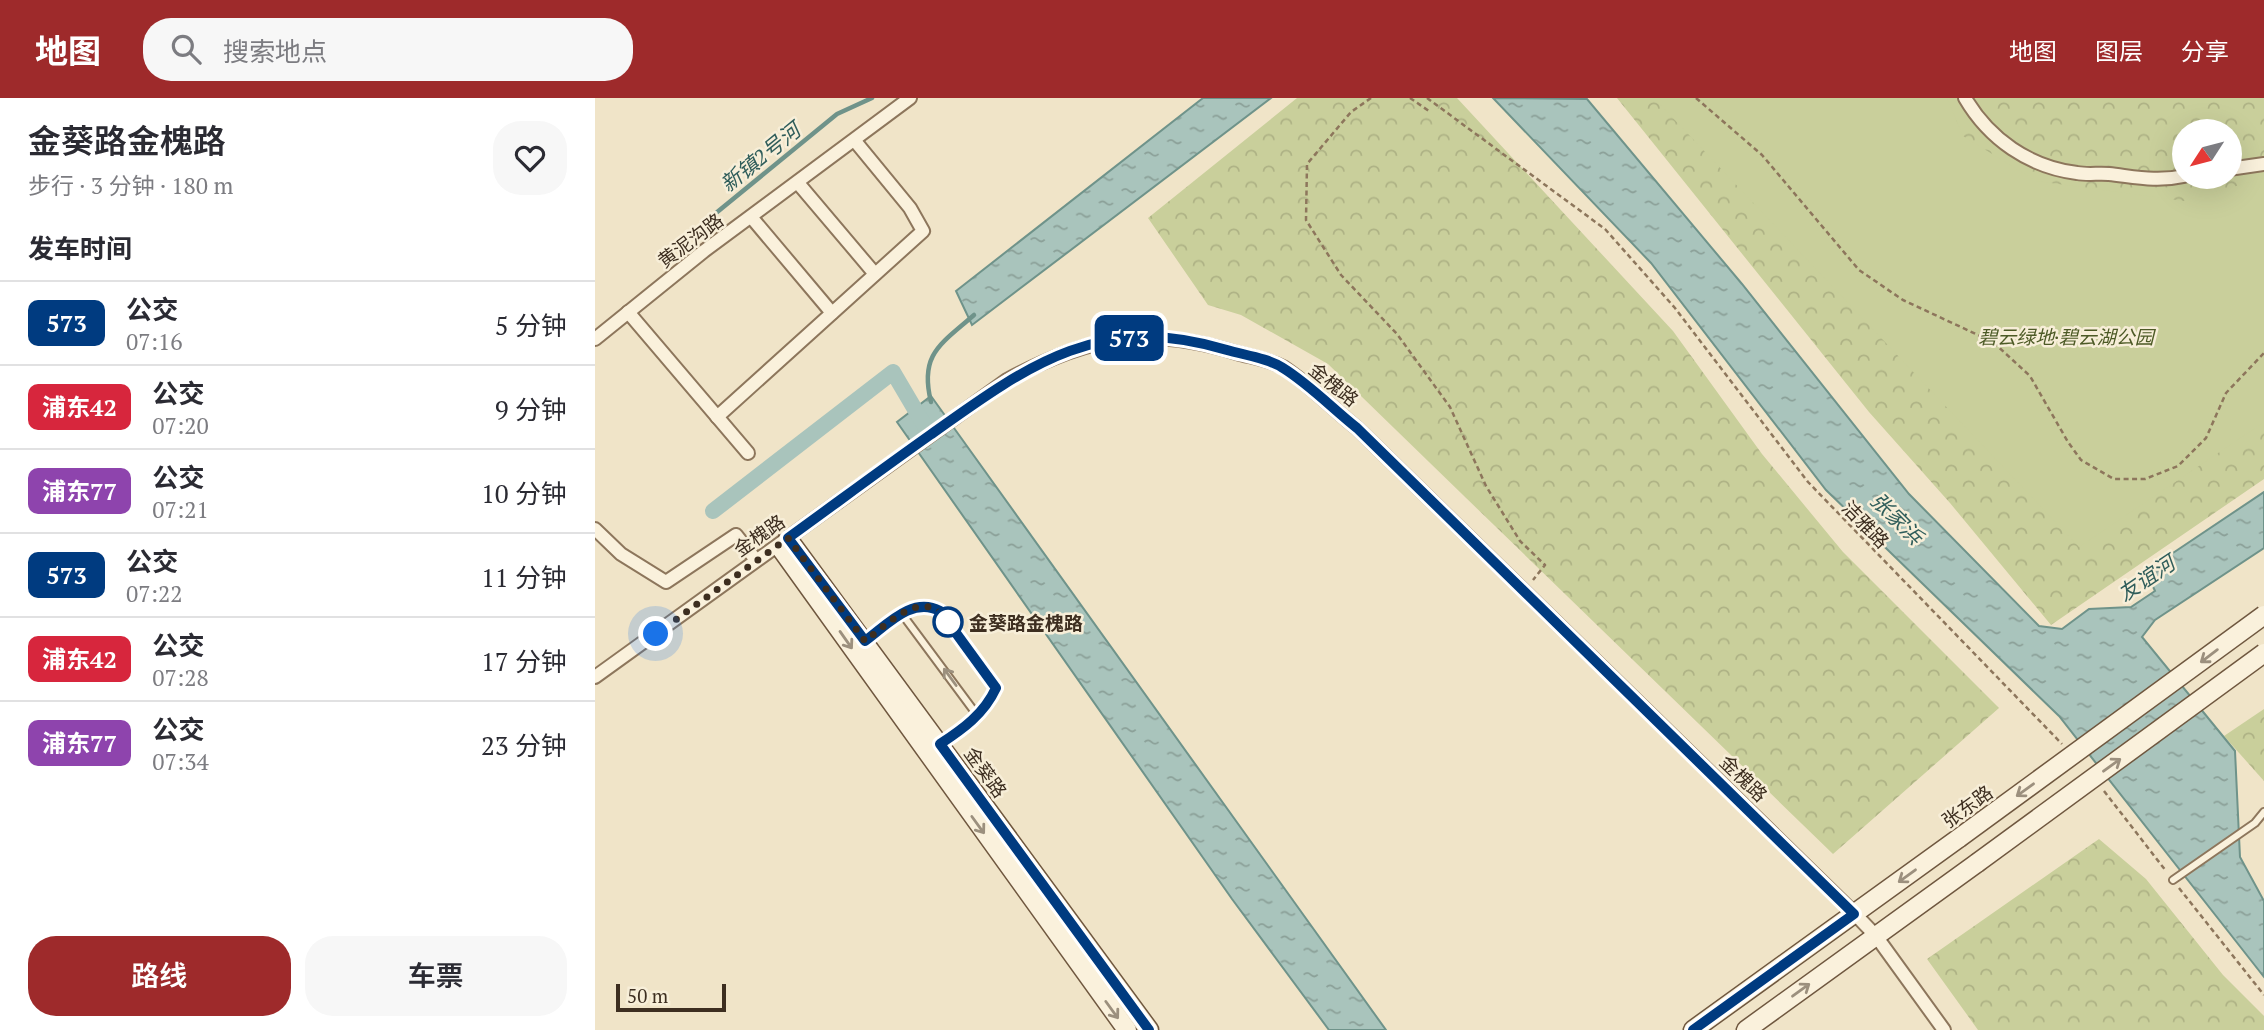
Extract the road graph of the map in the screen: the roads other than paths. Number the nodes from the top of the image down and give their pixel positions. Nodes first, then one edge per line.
1 (910, 98) edge
2 (1965, 98) edge
3 (855, 141) junction
4 (2264, 164) edge
5 (2242, 167) edge
6 (2172, 177) edge
7 (798, 183) junction
8 (752, 218) junction
9 (875, 274) junction
10 (628, 312) junction
11 (832, 313) junction
12 (595, 339) edge
13 (717, 417) junction
14 (748, 453) dead end
15 (595, 529) edge
16 (783, 542) junction
17 (756, 560) junction
18 (902, 614) junction
19 (2264, 615) edge
20 (865, 641) junction
21 (2264, 653) edge
22 (595, 677) edge
23 (977, 715) junction
24 (940, 744) junction
25 (2264, 812) edge
26 (2173, 880) road end
27 (1854, 914) junction
28 (1876, 936) junction
29 (1127, 1030) edge
30 (1149, 1030) edge
31 (1693, 1030) edge
32 (1746, 1030) edge
33 (1944, 1030) edge

1 - 3 street, 黄泥沟路
2 - 6 street
3 - 7 street, 黄泥沟路
3 - 9 street
4 - 5 street
7 - 8 street, 黄泥沟路
7 - 9 street
8 - 10 street, 黄泥沟路
8 - 11 street
9 - 11 street
10 - 12 street, 黄泥沟路
10 - 13 street
11 - 13 street
13 - 14 street
15 - 17 street
16 - 17 street, 金槐路
16 - 20 main road, 金葵路
16 - 27 street, 金槐路
16 -> 29 main road, 金葵路
17 - 22 street, 金槐路
18 - 20 lane
23 -> 18 lane
18 - 23 lane
19 -> 27 main road, 张东路, bridge
20 - 24 main road, 金葵路
28 -> 21 main road, bridge
23 - 24 lane
24 - 30 main road, 金葵路
25 - 26 lane
27 - 28 street, 金槐路
27 - 31 main road, 张东路
32 -> 28 main road
28 - 33 street, 金槐路

